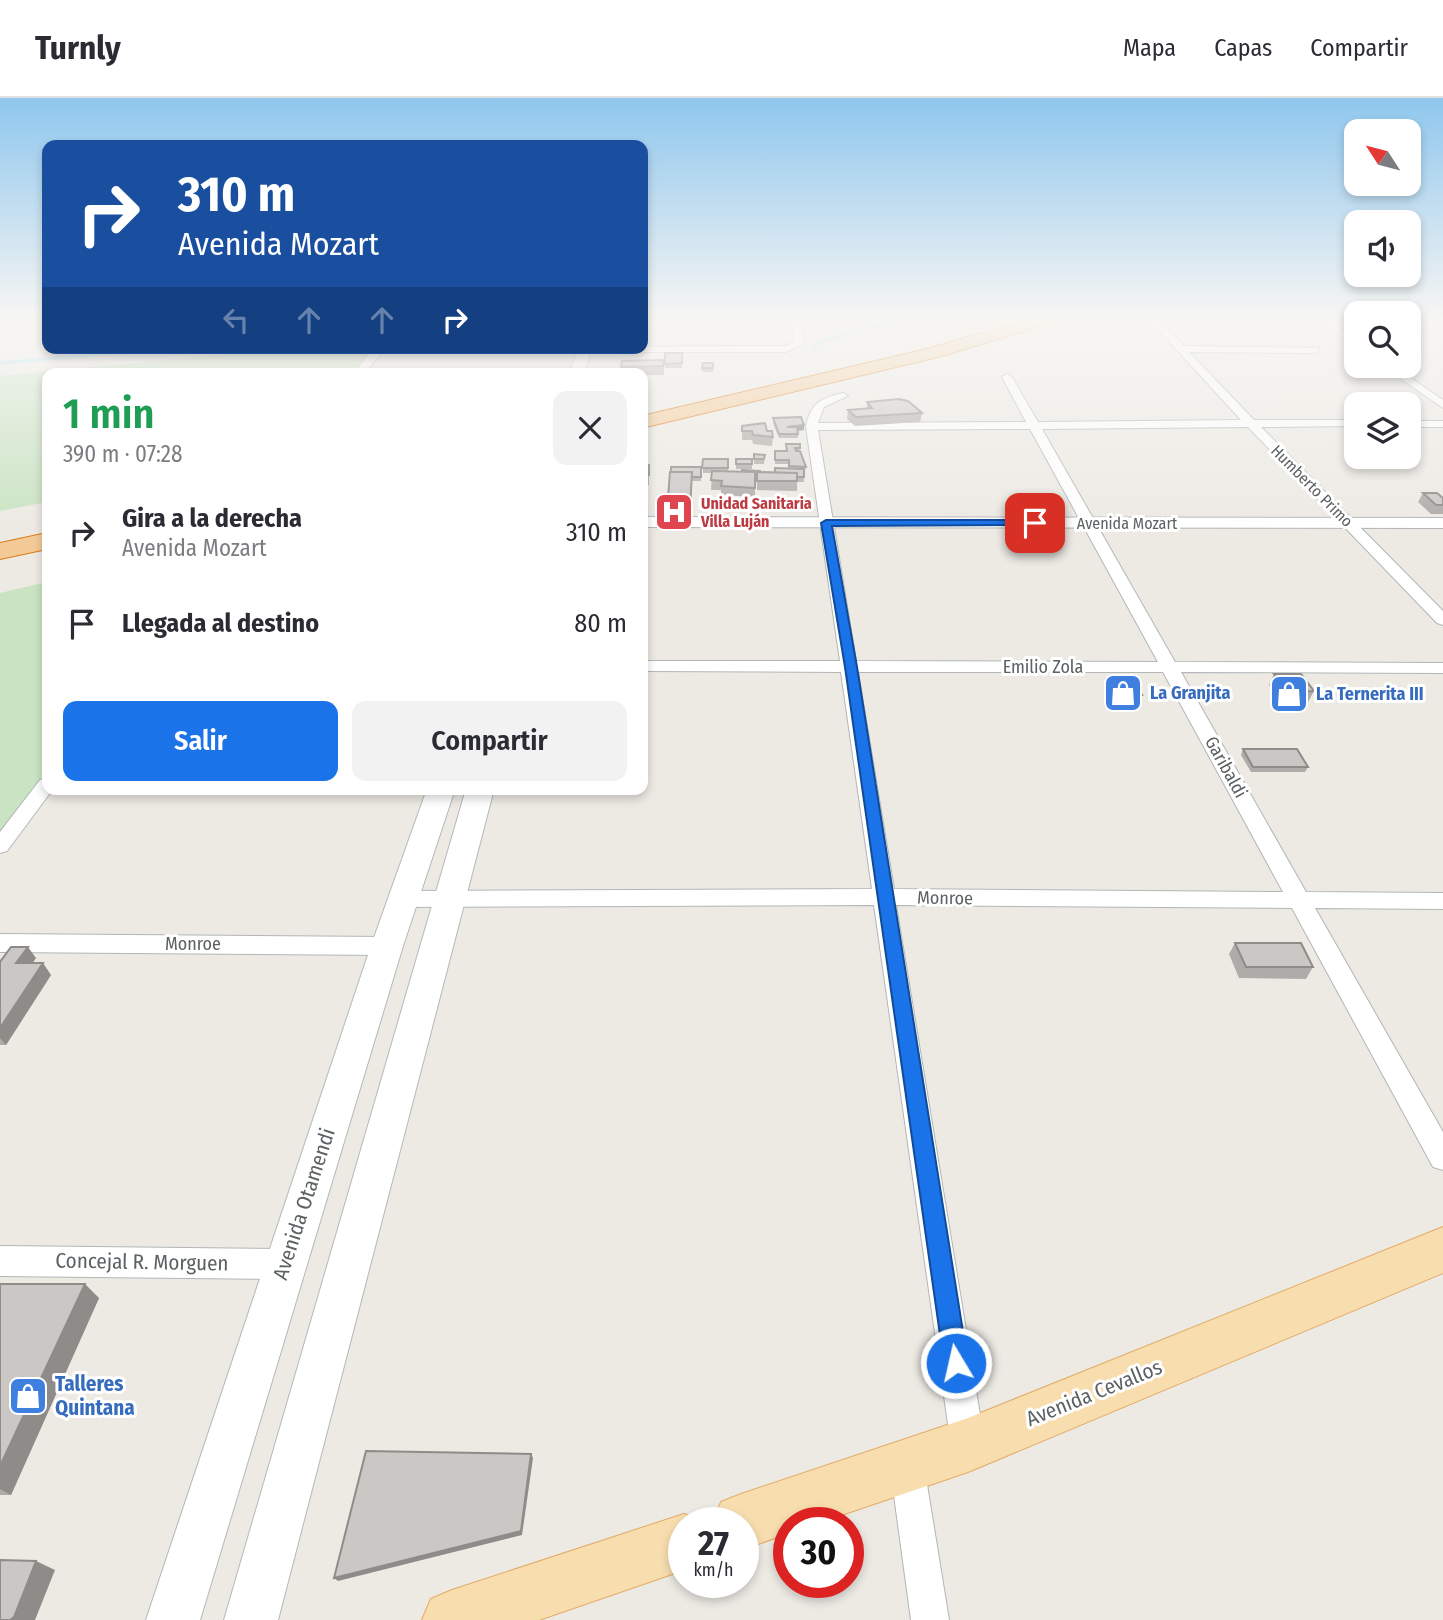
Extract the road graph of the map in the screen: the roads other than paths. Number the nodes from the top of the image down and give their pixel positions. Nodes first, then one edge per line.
1 (740, 387) edge
2 (789, 387) edge
3 (1012, 387) edge
4 (1216, 387) edge
5 (1417, 387) edge
6 (843, 396) dead end
7 (1443, 405) edge
8 (648, 409) edge
9 (648, 421) edge
10 (1250, 423) junction
11 (1344, 423) edge
12 (1031, 424) junction
13 (1421, 424) edge
14 (1443, 424) edge
15 (812, 427) junction
16 (648, 522) edge
17 (826, 523) junction
18 (1088, 523) junction
19 (1443, 523) edge
20 (1350, 524) junction
21 (42, 528) edge
22 (0, 536) edge
23 (42, 542) edge
24 (0, 551) edge
25 (1443, 620) edge
26 (648, 666) edge
27 (851, 667) junction
28 (1170, 668) junction
29 (1443, 668) edge
30 (42, 791) edge
31 (439, 795) edge
32 (479, 795) edge
33 (0, 846) edge
34 (884, 897) junction
35 (404, 899) junction
36 (451, 900) junction
37 (1301, 901) junction
38 (1443, 901) edge
39 (0, 943) edge
40 (387, 946) junction
41 (1443, 1158) edge
42 (1443, 1250) edge
43 (0, 1261) edge
44 (285, 1264) junction
45 (968, 1445) junction
46 (907, 1466) junction
47 (759, 1516) edge
48 (668, 1547) edge
49 (173, 1620) edge
50 (251, 1620) edge
51 (452, 1620) edge
52 (930, 1620) edge

1 - 8 highway
2 - 9 highway
3 - 12 street, Garibaldi
4 - 10 street, Humberto Primo
5 - 7 street
6 - 15 street
10 - 11 street
10 - 12 street
10 - 20 street, Humberto Primo
12 - 15 street
12 - 18 street, Garibaldi
13 - 14 street
15 - 17 street
16 - 17 street, Avenida Mozart
17 - 18 street, Avenida Mozart
17 - 27 street
18 - 20 street, Avenida Mozart
18 - 28 street, Garibaldi
19 - 20 street, Avenida Mozart
20 - 25 street, Humberto Primo
21 - 22 highway
23 - 24 highway
26 - 27 street, Emilio Zola
27 - 28 street, Emilio Zola
27 - 34 street
28 - 29 street, Emilio Zola
28 - 37 street, Garibaldi
30 - 33 street
31 - 35 main road, Avenida Otamendi
32 - 36 main road
34 - 36 street, Monroe
34 - 37 street, Monroe
34 - 45 street
35 - 36 street, Monroe
35 - 40 main road, Avenida Otamendi
36 - 50 main road
37 - 38 street, Monroe
37 - 41 street, Garibaldi
39 - 40 street, Monroe
40 - 44 main road, Avenida Otamendi
42 - 45 main road, Avenida Cevallos
43 - 44 street, Concejal R. Morguen
44 - 49 main road, Avenida Otamendi
45 - 46 main road, Avenida Cevallos
46 - 47 main road, Avenida Cevallos
46 - 52 street
48 - 51 main road

